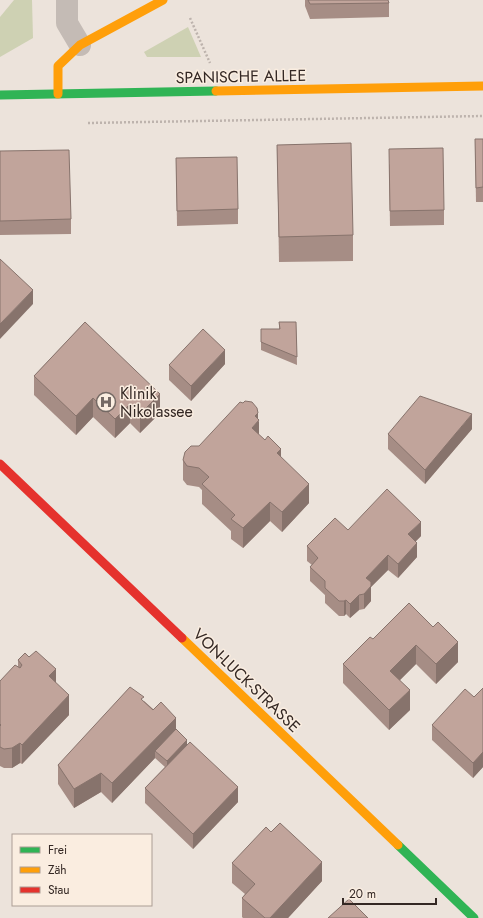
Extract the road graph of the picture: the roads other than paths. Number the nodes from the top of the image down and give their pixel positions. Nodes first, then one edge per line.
1 (67, 0) edge
2 (163, 0) edge
3 (80, 45) junction
4 (483, 86) edge
5 (58, 94) junction
6 (0, 95) edge
7 (0, 464) edge
8 (474, 918) edge

1 - 3 street
2 - 3 street
3 - 5 street
4 - 5 street, SPANISCHE ALLEE
5 - 6 street, SPANISCHE ALLEE
7 - 8 street, VON-LUCK-STRASSE

